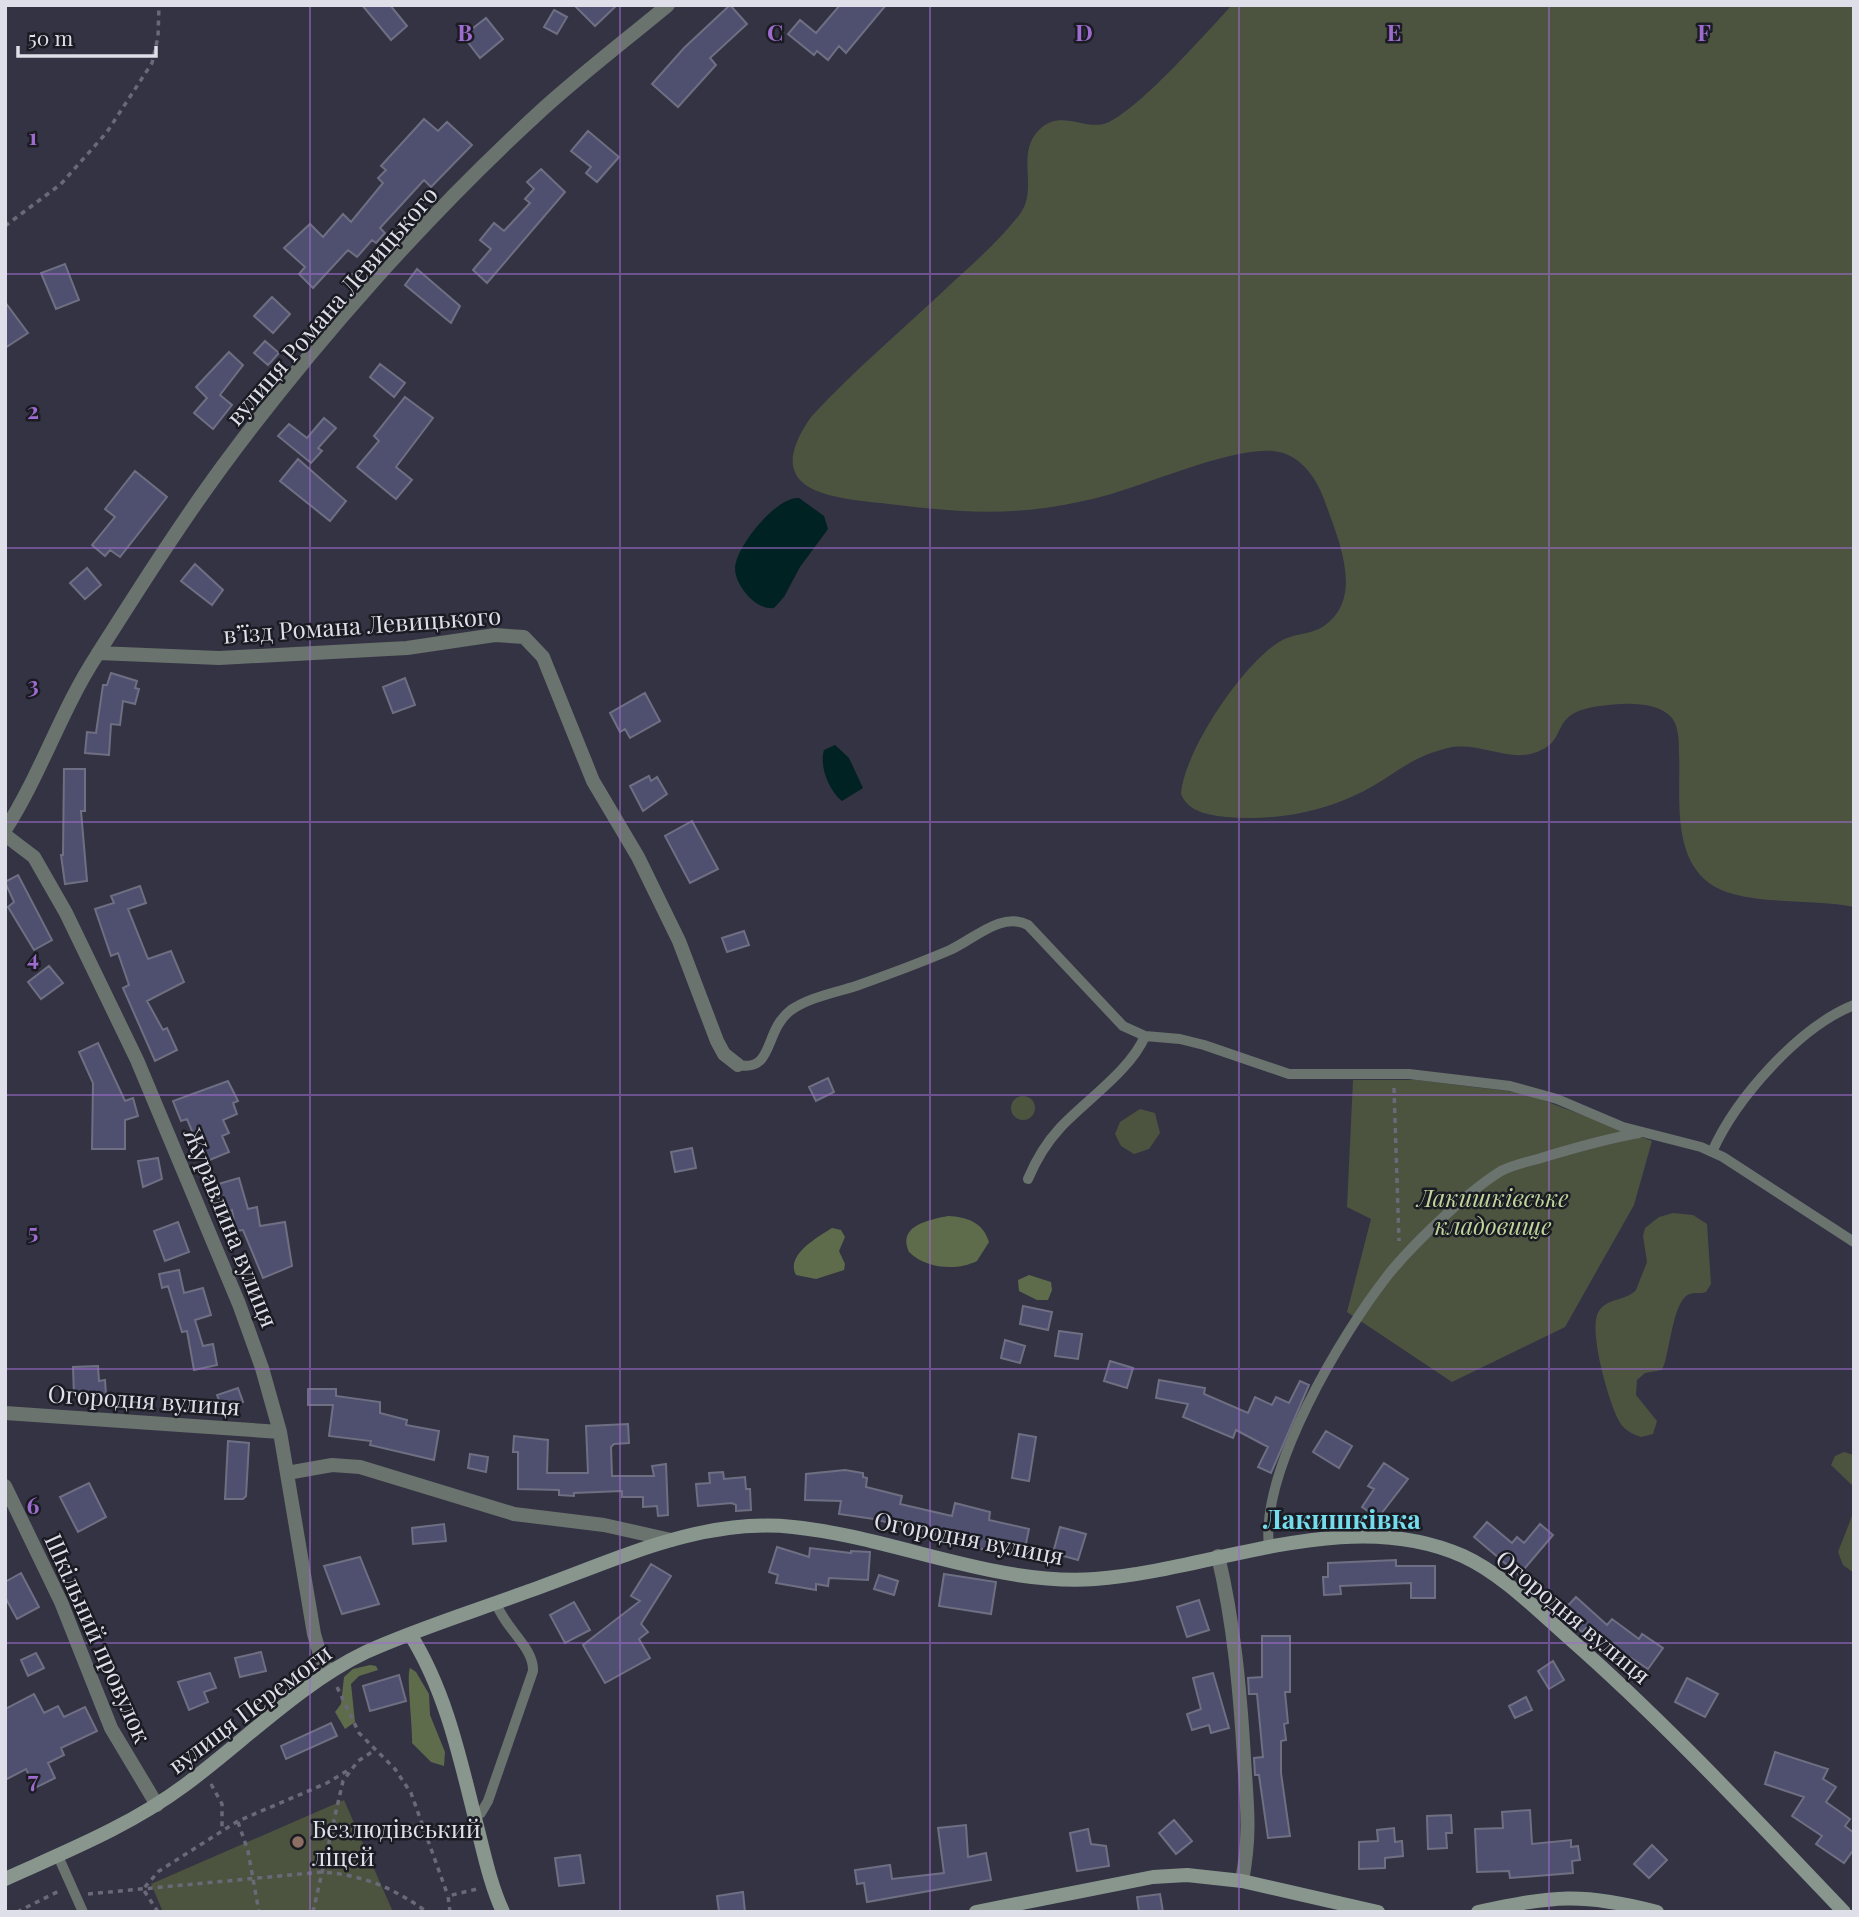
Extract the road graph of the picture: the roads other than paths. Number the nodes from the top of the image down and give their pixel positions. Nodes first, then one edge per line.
1 (668, 5) edge
2 (97, 653) junction
3 (5, 832) edge
4 (1854, 1005) edge
5 (1145, 1036) junction
6 (738, 1065) joint
7 (1641, 1133) junction
8 (1712, 1152) junction
9 (1028, 1179) dead end
10 (1854, 1242) edge
11 (5, 1413) edge
12 (280, 1433) junction
13 (287, 1473) junction
14 (5, 1486) edge
15 (671, 1539) junction
16 (1269, 1547) junction
17 (1219, 1556) junction
18 (496, 1603) junction
19 (410, 1634) junction
20 (329, 1672) junction
21 (157, 1805) junction
22 (475, 1816) junction
23 (58, 1856) junction
24 (5, 1879) edge
25 (1242, 1881) junction
26 (83, 1912) edge
27 (503, 1912) edge
28 (976, 1912) edge
29 (1378, 1912) edge
30 (1478, 1912) edge
31 (1657, 1912) edge
32 (1844, 1912) edge

1 - 2 street, вулиця Романа Левицького
2 - 3 street, вулиця Романа Левицького
2 - 6 street, в’їзд Романа Левицького
3 - 12 street, Журавлина вулиця
4 - 8 lane
5 - 6 lane
5 - 7 lane
5 - 9 lane
7 - 8 lane
7 - 16 lane
8 - 10 lane
11 - 12 street, Огородня вулиця
12 - 13 street, Журавлина вулиця
13 - 15 street, Огородня вулиця
13 - 20 street, Журавлина вулиця
14 - 21 street, Шкільний провулок
15 - 17 street, Огородня вулиця
15 - 18 street, вулиця Перемоги
16 - 17 street, Огородня вулиця
16 - 32 street, Огородня вулиця
17 - 25 street
18 - 19 street, вулиця Перемоги
18 - 22 lane
19 - 20 street, вулиця Перемоги
19 - 22 street
20 - 21 street, вулиця Перемоги
21 - 23 street, вулиця Перемоги
22 - 27 street
23 - 24 street, вулиця Перемоги
23 - 26 lane
25 - 28 street
25 - 29 street
30 - 31 street

